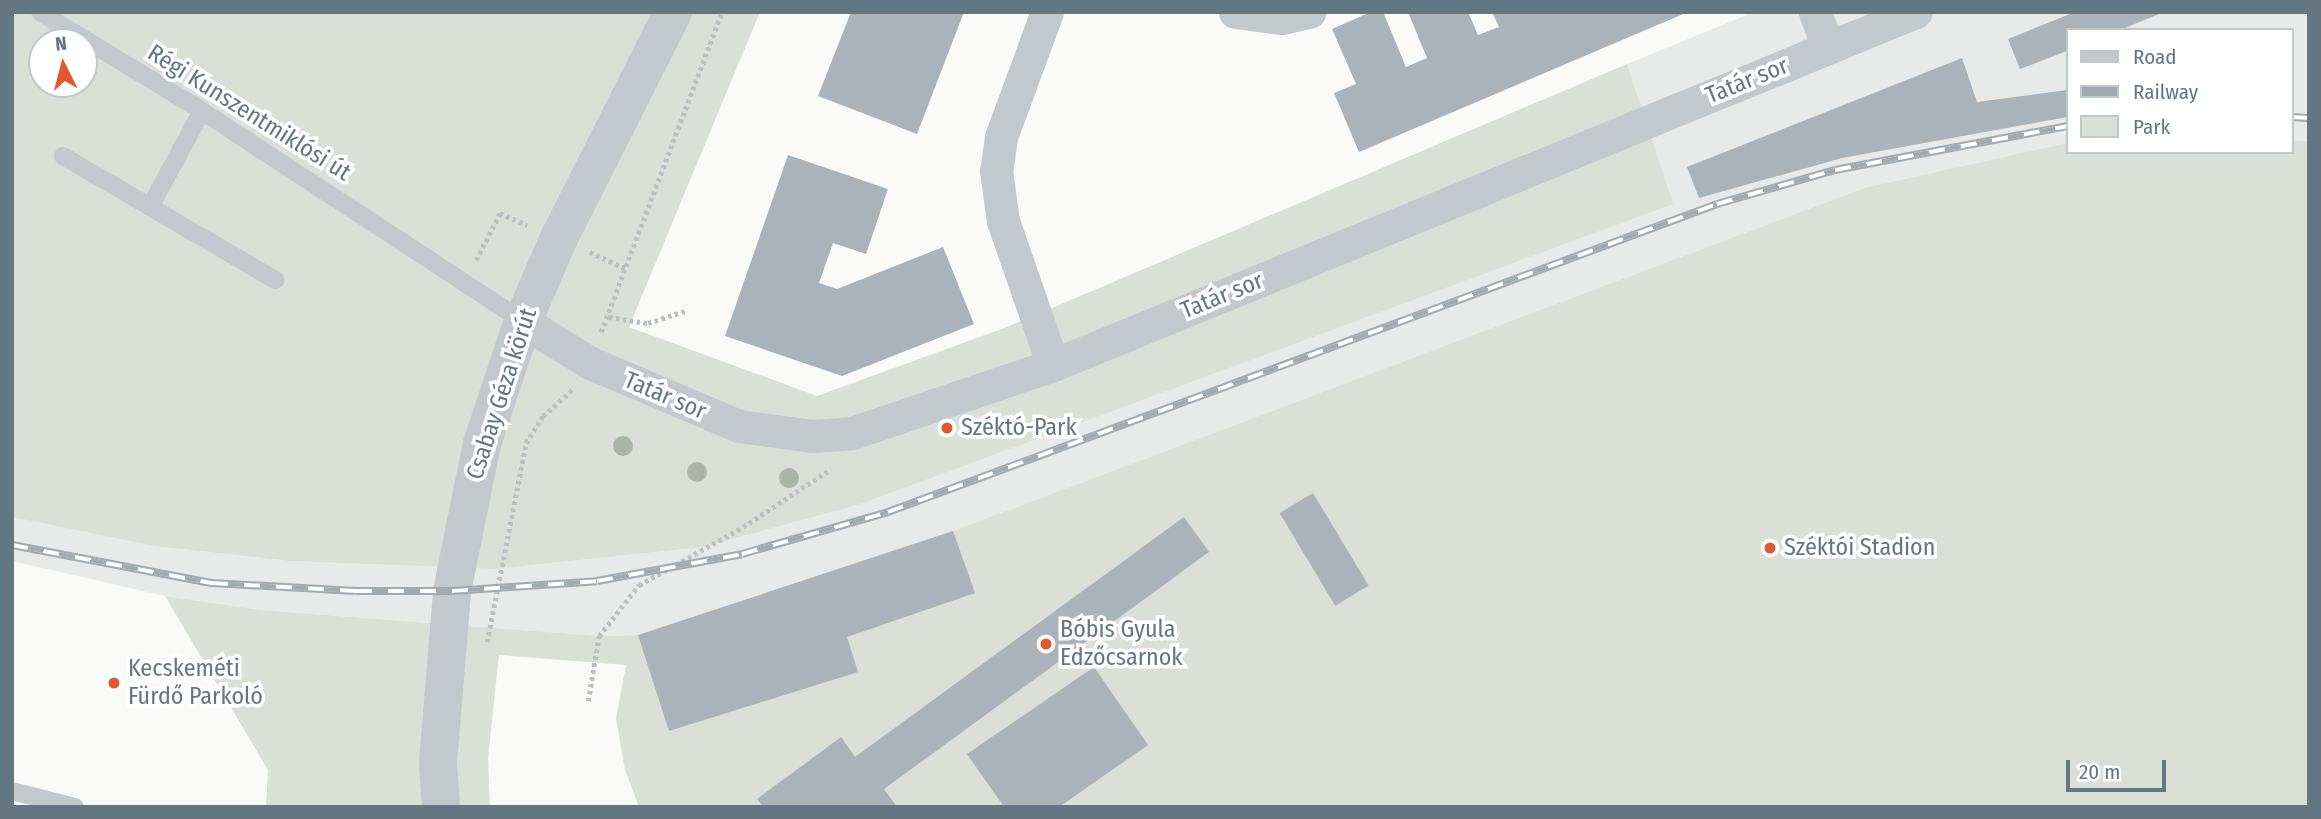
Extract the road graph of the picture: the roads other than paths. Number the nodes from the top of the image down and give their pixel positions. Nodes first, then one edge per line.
1 (40, 12) edge
2 (673, 12) edge
3 (1047, 12) edge
4 (1235, 12) edge
5 (1309, 12) edge
6 (1815, 12) edge
7 (1916, 12) edge
8 (1828, 48) junction
9 (202, 111) junction
10 (63, 156) dead end
11 (149, 207) junction
12 (275, 280) dead end
13 (523, 321) junction
14 (1054, 365) junction
15 (12, 791) edge
16 (75, 807) edge
17 (441, 807) edge

1 - 9 lane, Régi Kunszentmiklósi út
2 - 13 street, Csabay Géza körút
3 - 14 street
4 - 5 street
6 - 8 street
7 - 8 street, Tatár sor
8 - 14 street, Tatár sor
9 - 11 lane
9 - 13 lane, Régi Kunszentmiklósi út
10 - 11 lane
11 - 12 lane
13 - 14 street, Tatár sor
13 - 17 street, Csabay Géza körút
15 - 16 lane

